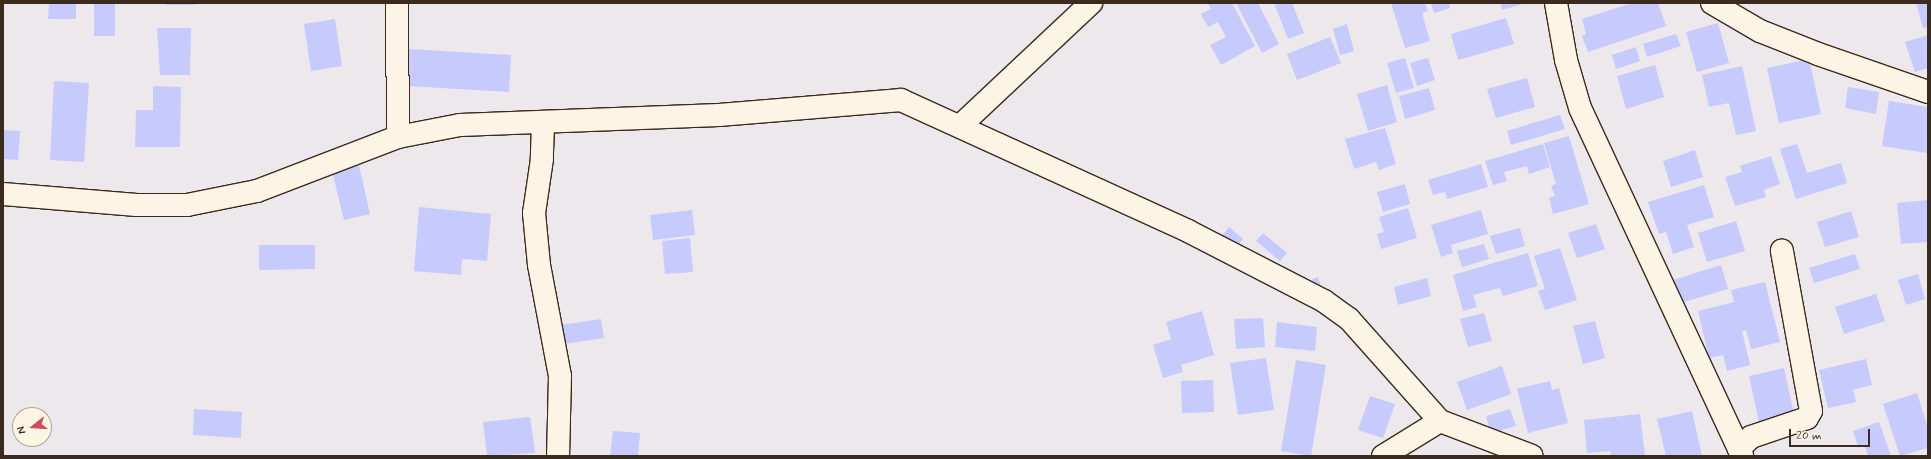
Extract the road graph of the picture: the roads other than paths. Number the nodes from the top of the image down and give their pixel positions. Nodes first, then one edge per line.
1 (398, 3) edge
2 (1091, 3) edge
3 (1556, 3) edge
4 (1712, 3) edge
5 (1928, 92) edge
6 (543, 124) junction
7 (960, 126) junction
8 (398, 137) junction
9 (3, 194) edge
10 (1782, 251) dead end
11 (1440, 420) junction
12 (1741, 452) edge
13 (558, 456) edge
14 (1382, 456) edge
15 (1532, 456) edge

1 - 8 street
2 - 7 street
3 - 12 street
4 - 5 street
6 - 7 street
6 - 8 street
6 - 13 street
7 - 11 street
8 - 9 street
10 - 12 street
11 - 14 street
11 - 15 street

